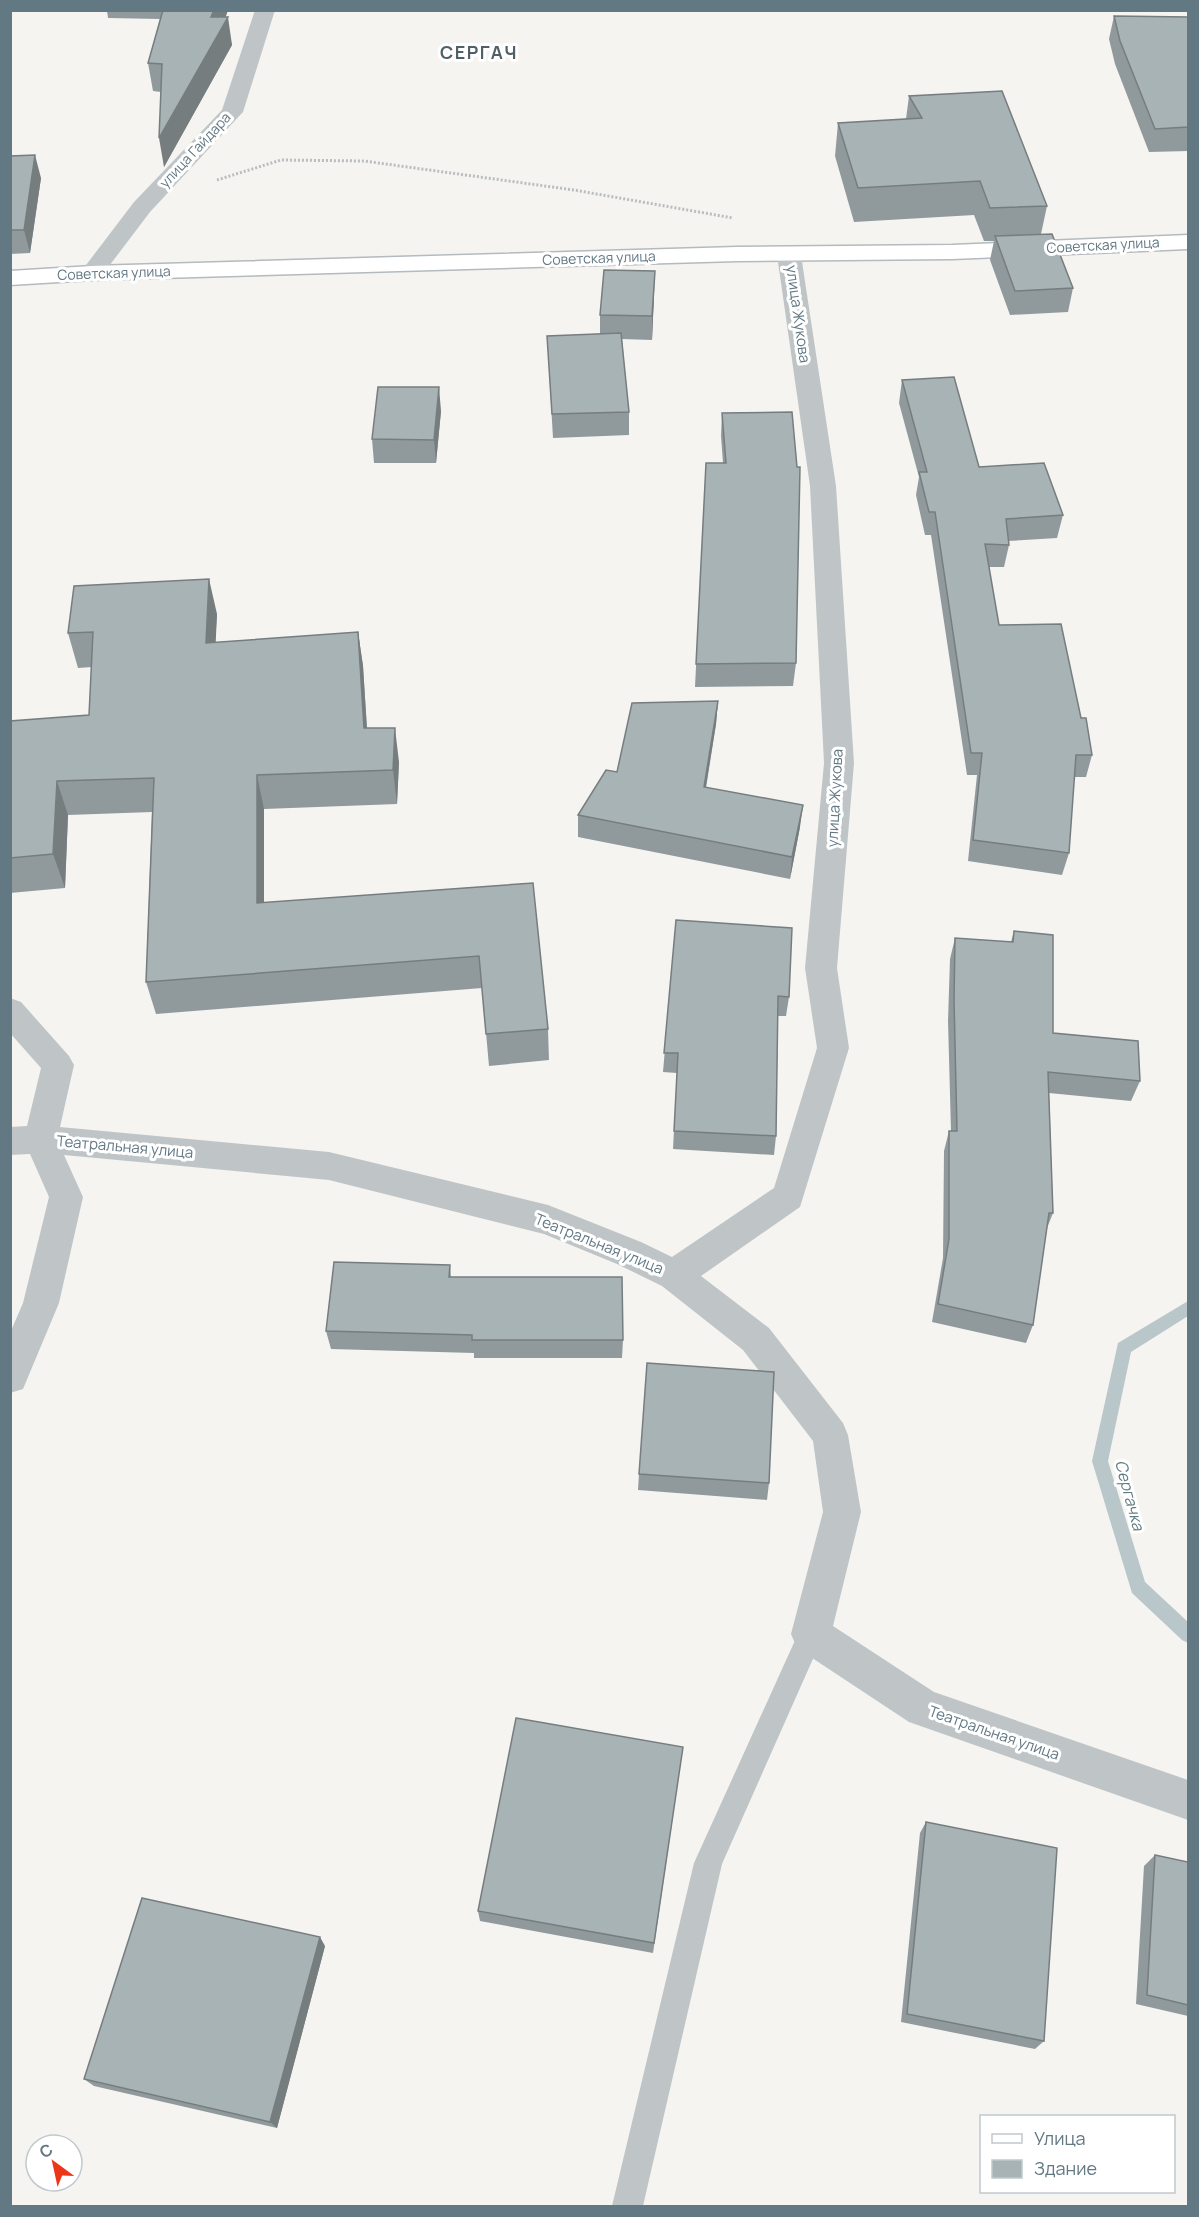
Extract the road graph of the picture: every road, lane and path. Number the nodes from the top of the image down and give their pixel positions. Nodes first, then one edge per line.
1 (265, 10) edge
2 (207, 183) dead end
3 (735, 219) dead end
4 (1188, 242) edge
5 (789, 255) junction
6 (92, 273) junction
7 (10, 278) edge
8 (10, 1011) edge
9 (25, 1140) edge
10 (674, 1275) junction
11 (10, 1377) edge
12 (811, 1634) junction
13 (1188, 1800) edge
14 (627, 2206) edge

1 - 6 street, улица Гайдара
2 - 3 path
4 - 5 main road, Советская улица
5 - 6 main road, Советская улица
5 - 10 street, улица Жукова
6 - 7 main road, Советская улица
8 - 9 street
9 - 10 street, Театральная улица
9 - 11 street
10 - 12 street, Театральная улица
12 - 13 street, Театральная улица
12 - 14 lane

